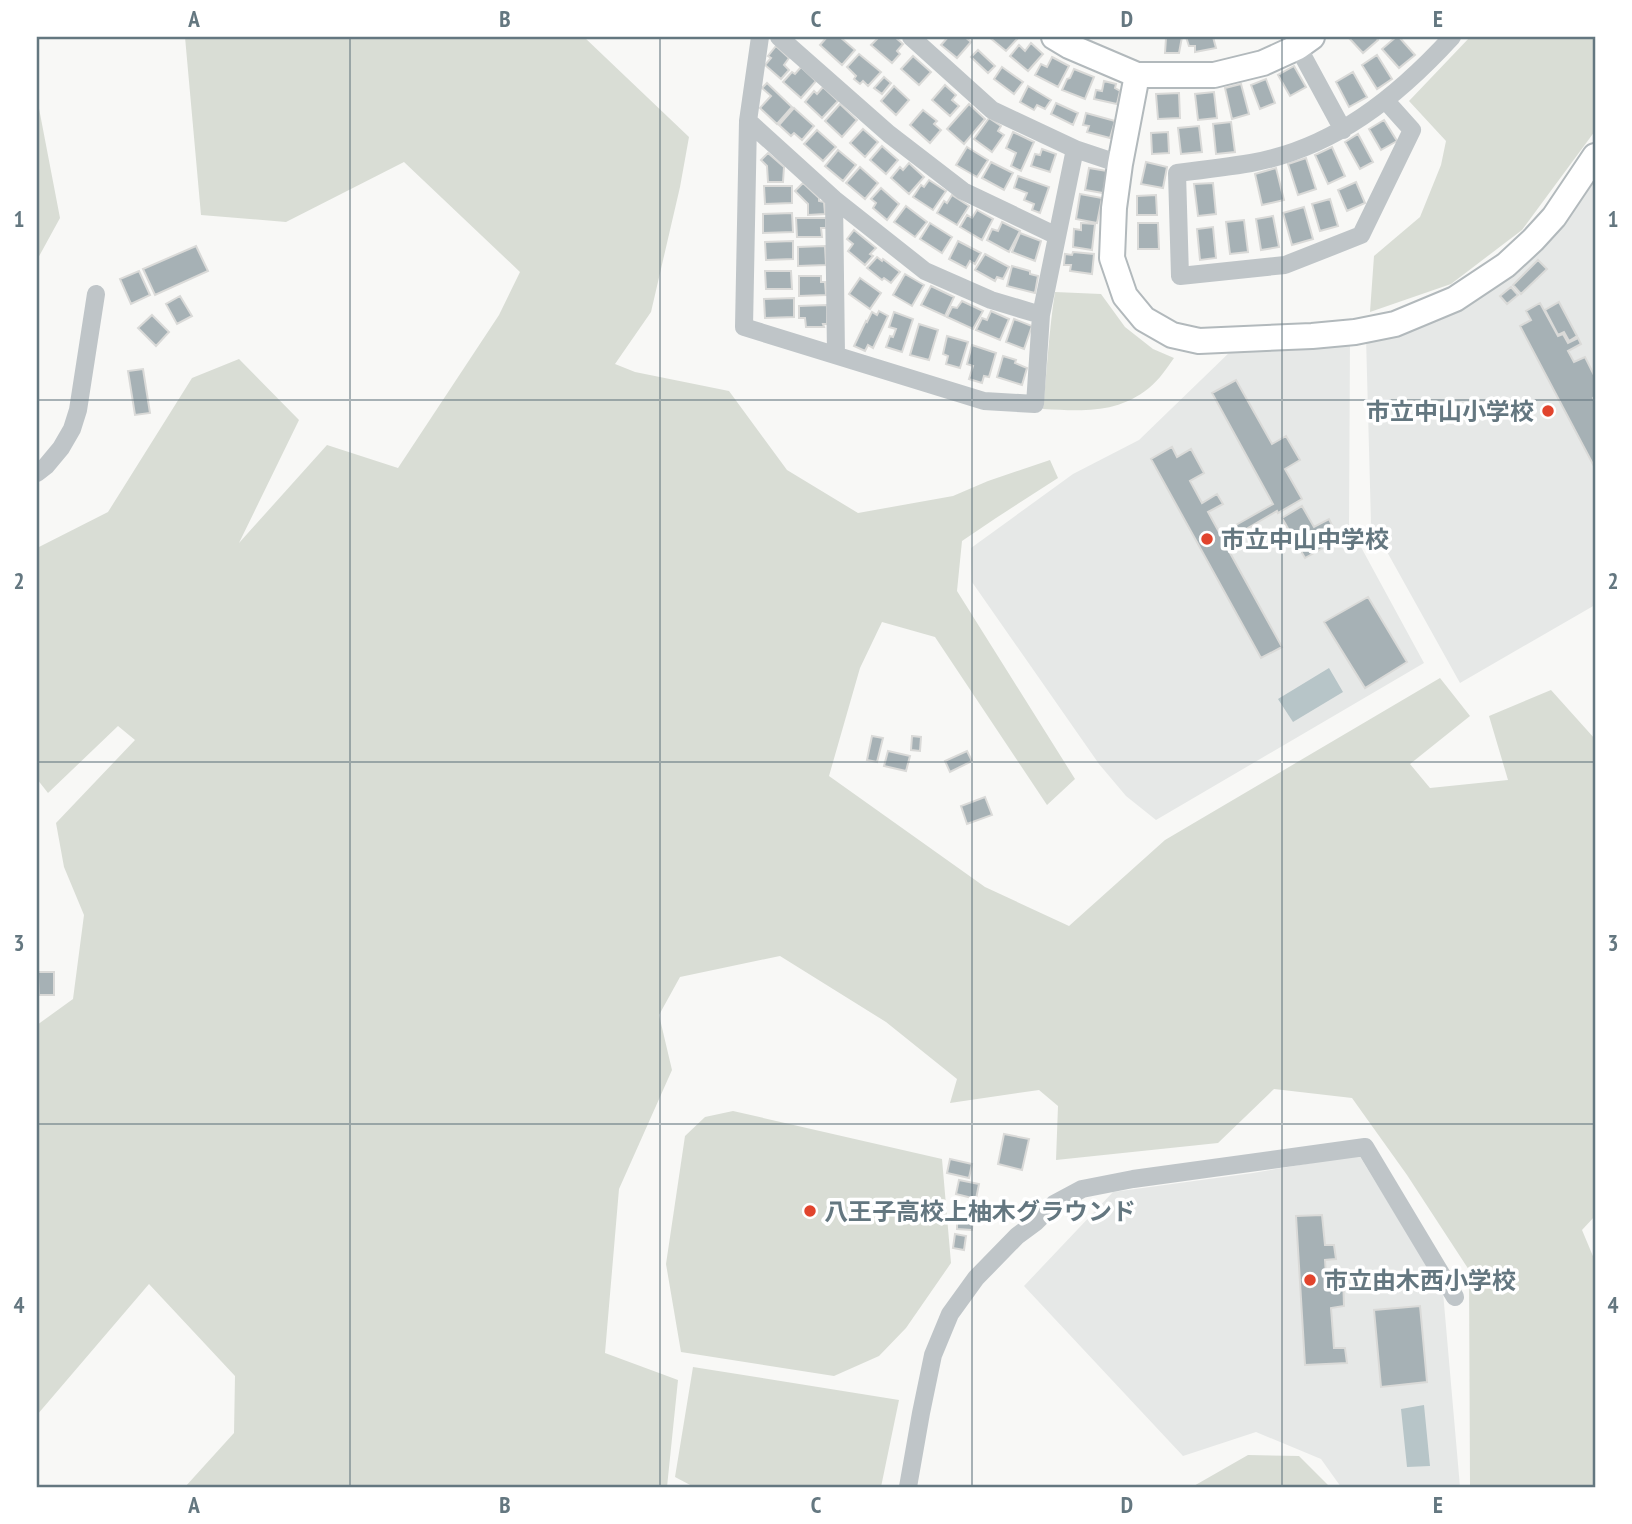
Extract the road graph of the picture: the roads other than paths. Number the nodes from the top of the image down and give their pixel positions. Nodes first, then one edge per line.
1 (760, 37) edge
2 (779, 37) edge
3 (911, 37) edge
4 (1054, 37) edge
5 (1452, 37) edge
6 (1305, 42) edge
7 (1137, 75) junction
8 (1386, 101) junction
9 (748, 121) junction
10 (1343, 130) junction
11 (1074, 149) junction
12 (1595, 156) edge
13 (1120, 164) junction
14 (835, 199) junction
15 (1057, 236) junction
16 (96, 294) dead end
17 (1041, 315) junction
18 (836, 354) junction
19 (37, 473) edge
20 (1455, 1297) dead end
21 (908, 1487) edge

1 - 9 street
2 - 15 street
3 - 11 street
4 - 7 street
5 - 8 street
6 - 7 street
6 - 10 street
7 - 13 street
8 - 10 street
8 - 10 street
9 - 14 street
9 - 18 street
11 - 13 street
11 - 15 street
12 - 13 street
14 - 17 street
14 - 18 street
15 - 17 street
16 - 19 street
17 - 18 street
20 - 21 street

